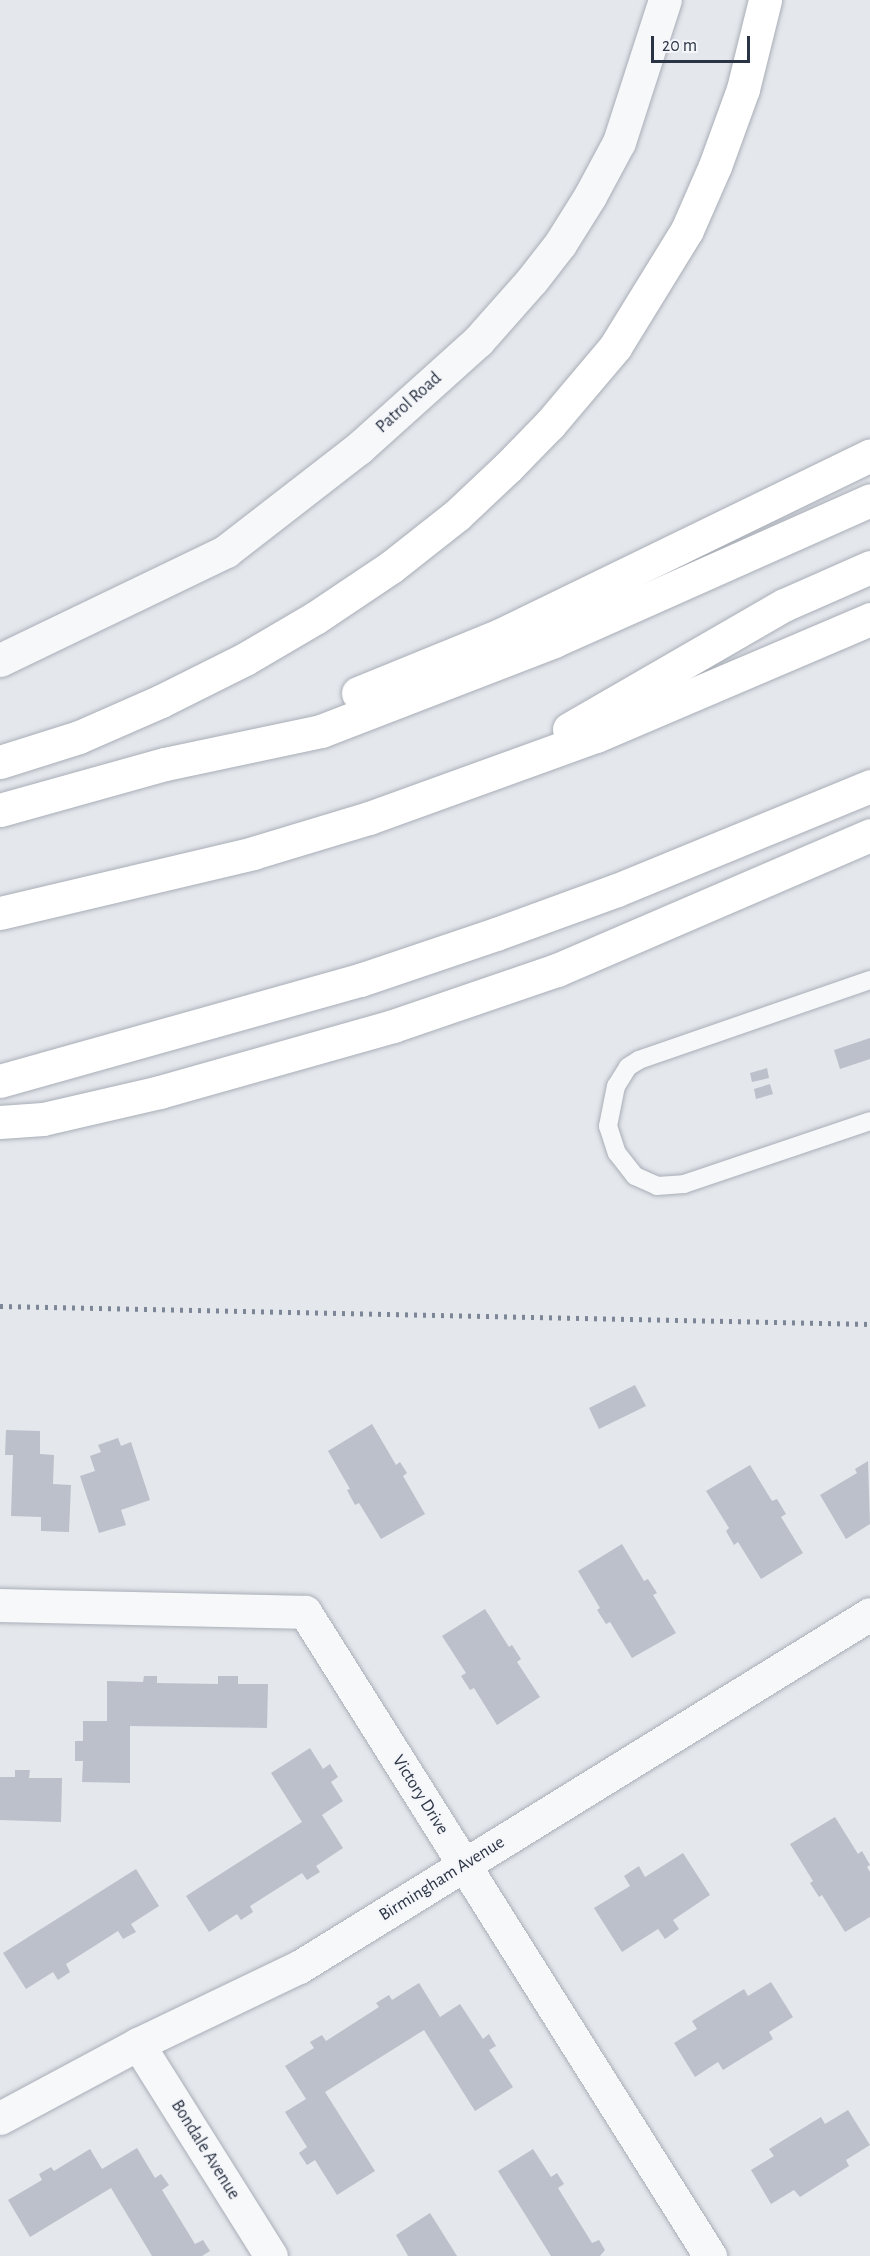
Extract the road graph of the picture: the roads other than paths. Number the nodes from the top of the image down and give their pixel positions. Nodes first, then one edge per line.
1 (665, 0) edge
2 (765, 0) edge
3 (870, 455) edge
4 (870, 500) edge
5 (870, 567) edge
6 (870, 619) edge
7 (0, 660) edge
8 (0, 762) edge
9 (165, 764) junction
10 (481, 779) junction
11 (870, 786) edge
12 (0, 810) edge
13 (870, 835) edge
14 (0, 913) edge
15 (870, 980) edge
16 (0, 1081) edge
17 (870, 1121) edge
18 (0, 1122) edge
19 (0, 1605) edge
20 (870, 1614) edge
21 (464, 1865) junction
22 (138, 2044) junction
23 (0, 2118) edge
24 (272, 2256) edge
25 (710, 2256) edge

1 - 7 street, Patrol Road
2 - 8 highway
3 - 9 highway
4 - 9 highway
5 - 10 highway
6 - 10 highway
9 - 12 highway
10 - 14 highway
11 - 16 highway
13 - 18 highway
15 - 17 lane
19 - 21 street, Victory Drive
20 - 21 street, Birmingham Avenue
21 - 22 street, Birmingham Avenue
21 - 25 street, Victory Drive
22 - 23 street, Birmingham Avenue
22 - 24 street, Bondale Avenue

